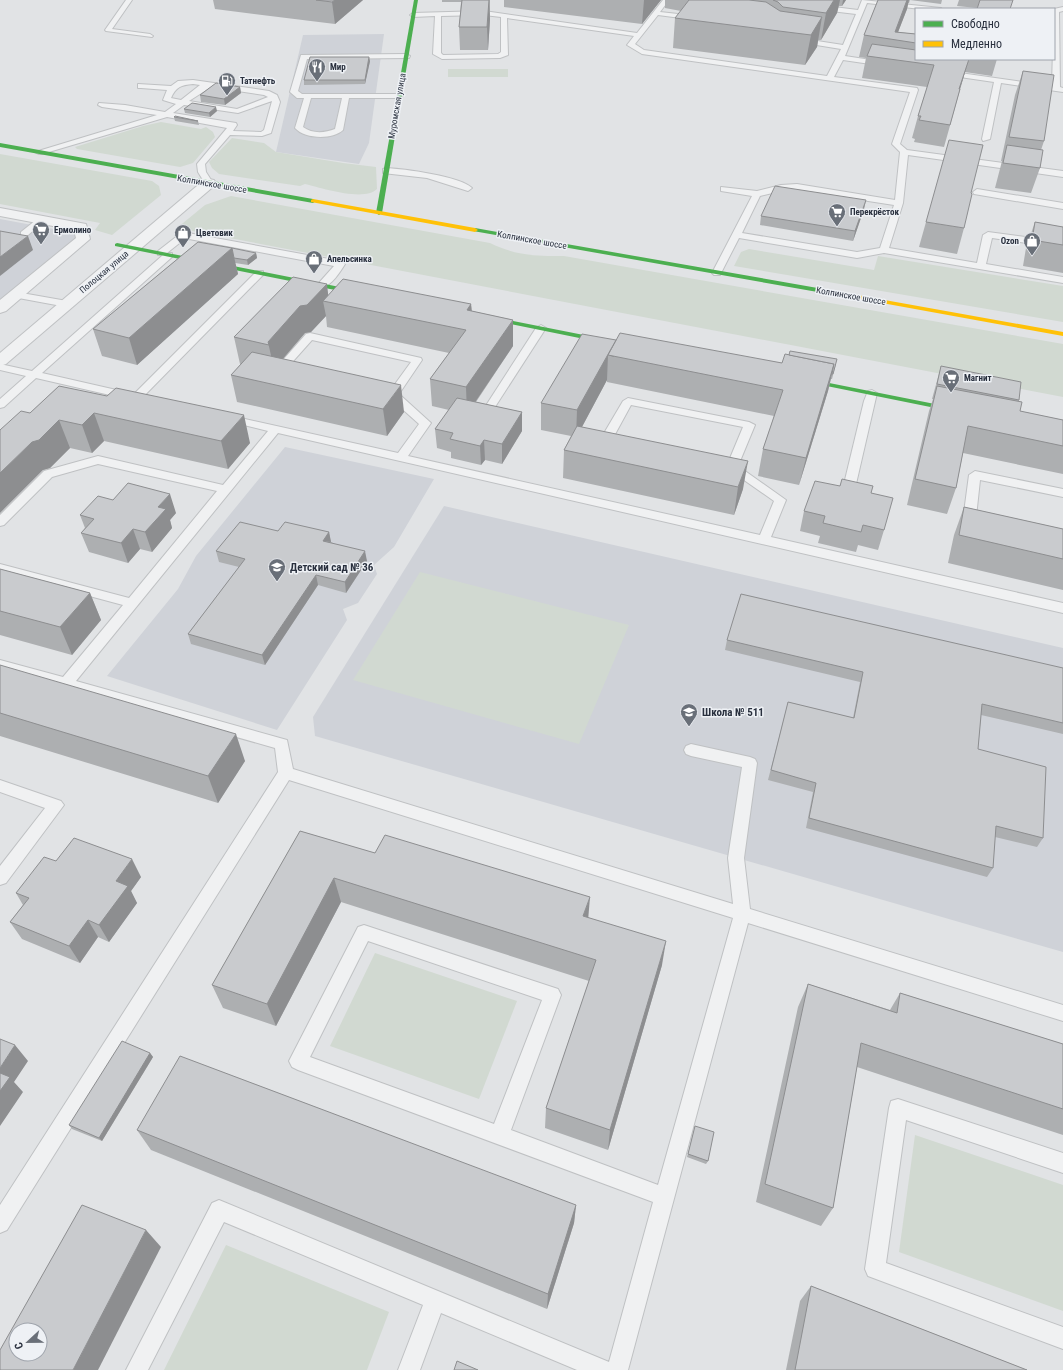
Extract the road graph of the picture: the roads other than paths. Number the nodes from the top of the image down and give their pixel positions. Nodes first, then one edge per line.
1 (129, 0) edge
2 (416, 0) edge
3 (666, 0) edge
4 (798, 0) edge
5 (930, 8) edge
6 (1063, 9) edge
7 (859, 12) junction
8 (656, 13) junction
9 (438, 14) junction
10 (413, 15) junction
11 (504, 15) junction
12 (702, 19) edge
13 (639, 35) junction
14 (150, 36) dead end
15 (791, 39) edge
16 (845, 47) junction
17 (406, 56) junction
18 (841, 58) junction
19 (1055, 59) edge
20 (896, 66) edge
21 (935, 72) edge
22 (829, 78) junction
23 (998, 81) junction
24 (209, 85) junction
25 (141, 86) dead end
26 (172, 88) junction
27 (1060, 90) edge
28 (308, 96) junction
29 (346, 96) junction
30 (399, 96) junction
31 (274, 97) junction
32 (181, 102) junction
33 (102, 105) dead end
34 (238, 111) junction
35 (165, 115) junction
36 (232, 126) junction
37 (228, 133) junction
38 (986, 139) dead end
39 (0, 145) edge
40 (39, 152) junction
41 (904, 152) junction
42 (386, 171) junction
43 (1063, 174) edge
44 (194, 181) junction
45 (209, 183) junction
46 (468, 188) dead end
47 (724, 189) dead end
48 (977, 192) edge
49 (757, 194) junction
50 (899, 203) junction
51 (1063, 206) edge
52 (0, 212) edge
53 (379, 212) junction
54 (41, 219) junction
55 (24, 234) edge
56 (736, 235) junction
57 (117, 245) junction
58 (1063, 245) edge
59 (133, 248) junction
60 (884, 250) junction
61 (165, 254) junction
62 (981, 266) junction
63 (260, 273) junction
64 (717, 273) junction
65 (1063, 280) edge
66 (322, 285) junction
67 (16, 295) junction
68 (375, 296) edge
69 (51, 301) junction
70 (67, 304) junction
71 (0, 308) edge
72 (474, 315) edge
73 (541, 328) junction
74 (1063, 334) edge
75 (0, 343) edge
76 (618, 343) edge
77 (0, 361) edge
78 (0, 367) edge
79 (295, 374) edge
80 (35, 375) junction
81 (787, 377) edge
82 (378, 392) edge
83 (872, 393) junction
84 (393, 395) junction
85 (136, 398) junction
86 (152, 401) edge
87 (0, 405) edge
88 (490, 407) edge
89 (966, 412) edge
90 (213, 415) edge
91 (275, 429) junction
92 (628, 445) edge
93 (402, 458) junction
94 (717, 464) edge
95 (732, 467) junction
96 (850, 484) edge
97 (225, 489) junction
98 (1063, 493) edge
99 (0, 522) edge
100 (991, 524) edge
101 (764, 540) junction
102 (0, 568) edge
103 (132, 603) junction
104 (1063, 608) edge
105 (0, 664) edge
106 (66, 683) junction
107 (691, 750) dead end
108 (286, 773) junction
109 (0, 786) edge
110 (0, 878) edge
111 (742, 914) junction
112 (1063, 1013) edge
113 (499, 1136) junction
114 (1063, 1163) edge
115 (665, 1197) junction
116 (0, 1223) edge
117 (435, 1300) junction
118 (1063, 1338) edge
119 (137, 1370) edge
120 (408, 1370) edge
121 (603, 1370) edge
122 (617, 1370) edge

1 - 14 lane
2 - 10 street, Муромская улица
3 - 8 lane
4 - 7 lane
5 - 7 lane
6 - 19 lane
7 - 16 lane
8 - 12 lane
8 - 13 lane
9 - 10 lane
9 - 11 lane
9 - 11 lane
10 - 17 street, Муромская улица
11 - 13 lane
13 - 22 lane
15 - 16 lane
16 - 18 lane
17 - 28 lane
17 - 30 street, Муромская улица
18 - 20 lane
18 - 22 lane
19 - 27 lane
21 - 23 lane
22 - 41 lane
23 - 27 lane
23 - 38 lane
24 - 26 lane
24 - 31 lane
24 - 32 lane
25 - 26 lane
26 - 32 lane
28 - 29 lane
28 - 29 lane
29 - 30 lane
30 - 42 street, Муромская улица
31 - 34 lane
31 - 37 lane
32 - 34 lane
32 - 35 lane
33 - 35 lane
34 - 36 lane
35 - 36 lane
35 - 40 lane
36 - 37 lane
37 - 45 lane
39 - 40 street, Колпинское шоссе
40 - 44 street, Колпинское шоссе
41 - 43 lane
41 - 50 lane
42 - 46 lane
42 - 53 street, Муромская улица
44 - 45 street, Колпинское шоссе
44 - 57 street, Полоцкая улица
45 - 53 street, Колпинское шоссе
45 - 59 street, Полоцкая улица
47 - 49 lane
48 - 51 lane
49 - 50 lane
49 - 56 lane
50 - 60 lane
52 - 54 street
53 - 64 street, Колпинское шоссе
54 - 55 lane
54 - 67 street
56 - 60 lane
56 - 64 lane
57 - 59 street
57 - 69 street, Полоцкая улица
58 - 62 lane
59 - 61 street
59 - 70 street, Полоцкая улица
60 - 62 lane
61 - 63 street
61 - 66 lane
61 - 80 lane
62 - 65 lane
63 - 66 street
63 - 85 lane
64 - 74 street, Колпинское шоссе
66 - 68 street
67 - 69 lane
67 - 71 street
69 - 70 lane
69 - 75 street, Полоцкая улица
70 - 77 street, Полоцкая улица
72 - 73 street
73 - 76 street
73 - 88 lane
78 - 80 lane
79 - 84 lane
80 - 85 lane
80 - 87 lane
81 - 83 street
82 - 84 lane
83 - 89 street
83 - 96 lane
84 - 93 lane
85 - 86 lane
90 - 91 lane
91 - 93 lane
91 - 97 lane
92 - 95 lane
93 - 101 lane
94 - 95 lane
95 - 101 lane
97 - 99 lane
97 - 103 lane
98 - 100 lane
101 - 104 lane
102 - 103 lane
103 - 106 lane
105 - 106 lane
106 - 108 lane
107 - 111 lane
108 - 111 lane
108 - 116 lane
109 - 110 lane
111 - 112 lane
111 - 115 lane
113 - 113 lane
113 - 115 lane
114 - 118 lane
115 - 122 lane
117 - 119 lane
117 - 120 lane
117 - 121 lane

